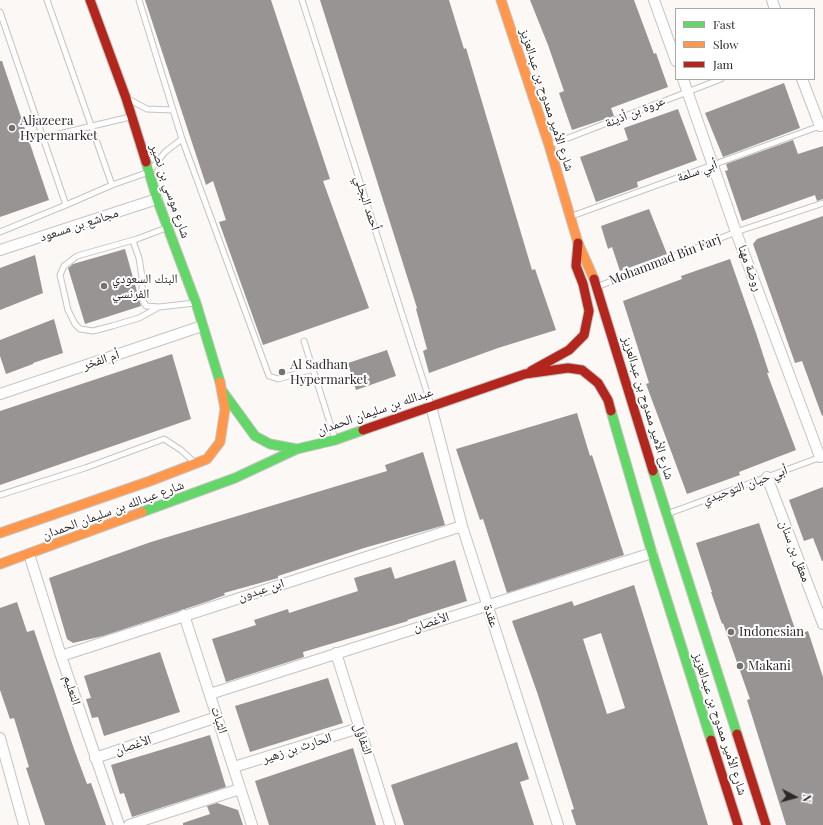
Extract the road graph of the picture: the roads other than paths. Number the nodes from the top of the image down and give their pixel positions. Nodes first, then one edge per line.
1 (47, 0) edge
2 (90, 0) edge
3 (139, 0) edge
4 (302, 0) edge
5 (501, 0) edge
6 (654, 0) edge
7 (0, 12) edge
8 (675, 58) edge
9 (682, 80) edge
10 (718, 80) edge
11 (802, 80) edge
12 (687, 91) junction
13 (126, 98) junction
14 (173, 110) junction
15 (130, 117) junction
16 (821, 126) edge
17 (91, 127) junction
18 (42, 138) junction
19 (182, 139) junction
20 (549, 145) junction
21 (713, 166) junction
22 (149, 172) junction
23 (112, 185) junction
24 (157, 199) junction
25 (823, 203) edge
26 (66, 205) junction
27 (570, 217) junction
28 (168, 227) junction
29 (0, 232) edge
30 (736, 232) junction
31 (133, 241) junction
32 (578, 243) junction
33 (0, 250) edge
34 (597, 286) junction
35 (196, 303) junction
36 (159, 307) junction
37 (202, 326) junction
38 (304, 341) dead end
39 (313, 369) junction
40 (525, 374) junction
41 (222, 392) junction
42 (0, 394) edge
43 (431, 406) junction
44 (335, 440) junction
45 (297, 449) junction
46 (822, 456) edge
47 (196, 463) junction
48 (767, 477) junction
49 (235, 478) joint
50 (0, 495) edge
51 (666, 514) junction
52 (462, 526) junction
53 (0, 533) edge
54 (652, 553) junction
55 (30, 554) junction
56 (0, 564) edge
57 (488, 604) junction
58 (184, 615) junction
59 (823, 624) edge
60 (336, 653) junction
61 (61, 656) junction
62 (210, 694) junction
63 (218, 717) junction
64 (359, 728) junction
65 (0, 738) edge
66 (95, 758) junction
67 (3, 759) edge
68 (234, 767) junction
69 (240, 789) junction
70 (24, 825) edge
71 (119, 825) edge
72 (129, 825) edge
73 (252, 825) edge
74 (390, 825) edge
75 (558, 825) edge
76 (738, 825) edge
77 (766, 825) edge

1 - 17 lane
2 - 13 street, شارع موسي بن نصير
3 - 14 lane
4 - 43 lane, أحمد البجلي
5 - 20 street, شارع الأمير ممدوح بن عبدالعزيز
6 - 8 street
7 - 18 lane
9 - 12 street, روضة مهنا
10 - 12 lane, عروة بن أذينة
11 - 16 street
12 - 20 lane, عروة بن أذينة
12 - 21 street, روضة مهنا
13 - 14 lane
13 - 15 street, شارع موسي بن نصير
14 - 19 lane
15 - 17 lane
15 - 22 street, شارع موسي بن نصير
16 - 21 lane, أبي سلمة
17 - 18 lane
17 - 23 lane
18 - 26 lane
19 - 22 lane
19 - 39 lane
20 - 27 street, شارع الأمير ممدوح بن عبدالعزيز
21 - 27 lane, أبي سلمة
21 - 30 street, روضة مهنا
22 - 23 lane
22 - 24 street, شارع موسي بن نصير
23 - 26 lane
24 - 28 street, شارع موسي بن نصير
24 - 33 street, مجاشع بن مسعود
25 - 30 lane, Mohammad Bin Farj
26 - 29 lane
27 - 32 street, شارع الأمير ممدوح بن عبدالعزيز
28 - 31 lane
28 - 35 street, شارع موسي بن نصير
30 - 34 lane, Mohammad Bin Farj
30 - 46 street, روضة مهنا
31 - 36 lane
31 - 36 lane
32 - 34 street, شارع الأمير ممدوح بن عبدالعزيز
32 - 40 street
34 - 51 street, شارع الأمير ممدوح بن عبدالعزيز
35 - 36 lane
35 - 37 street, شارع موسي بن نصير
37 - 41 street, شارع موسي بن نصير
37 - 42 street, أم الفخر
38 - 39 lane
39 - 44 lane
40 - 43 street, عبدالله بن سليمان الحمدان
40 - 54 street, شارع الأمير ممدوح بن عبدالعزيز
41 - 45 street
41 - 47 street
43 - 44 street, عبدالله بن سليمان الحمدان
43 - 52 street, عقدة
44 - 45 street, عبدالله بن سليمان الحمدان
45 - 49 street, عبدالله بن سليمان الحمدان
46 - 48 lane, أبي حيان التوحيدي
47 - 50 lane
47 - 53 street
48 - 51 lane, أبي حيان التوحيدي
48 - 59 street, معقل بن سنان
49 - 55 street, شارع عبدالله بن سليمان الحمدان
51 - 77 street, شارع الأمير ممدوح بن عبدالعزيز
52 - 57 street, عقدة
52 - 58 street, ابن عبدون
54 - 57 street, الأغصان
54 - 76 street, شارع الأمير ممدوح بن عبدالعزيز
55 - 56 street, شارع عبدالله بن سليمان الحمدان
55 - 61 street, التعليم
57 - 60 street, الأغصان
57 - 75 street, عقدة
58 - 61 street, ابن عبدون
58 - 62 street, الثبات
60 - 62 street, الأغصان
60 - 64 street, التفاؤل
61 - 66 street, التعليم
62 - 63 street, الثبات
63 - 66 street, الأغصان
63 - 68 street, الثبات
64 - 68 street, الحارث بن زهير
64 - 74 street, التفاؤل
65 - 67 street
66 - 71 street, التعليم
67 - 70 street
68 - 69 street, الثبات
69 - 72 street
69 - 73 street, الثبات

